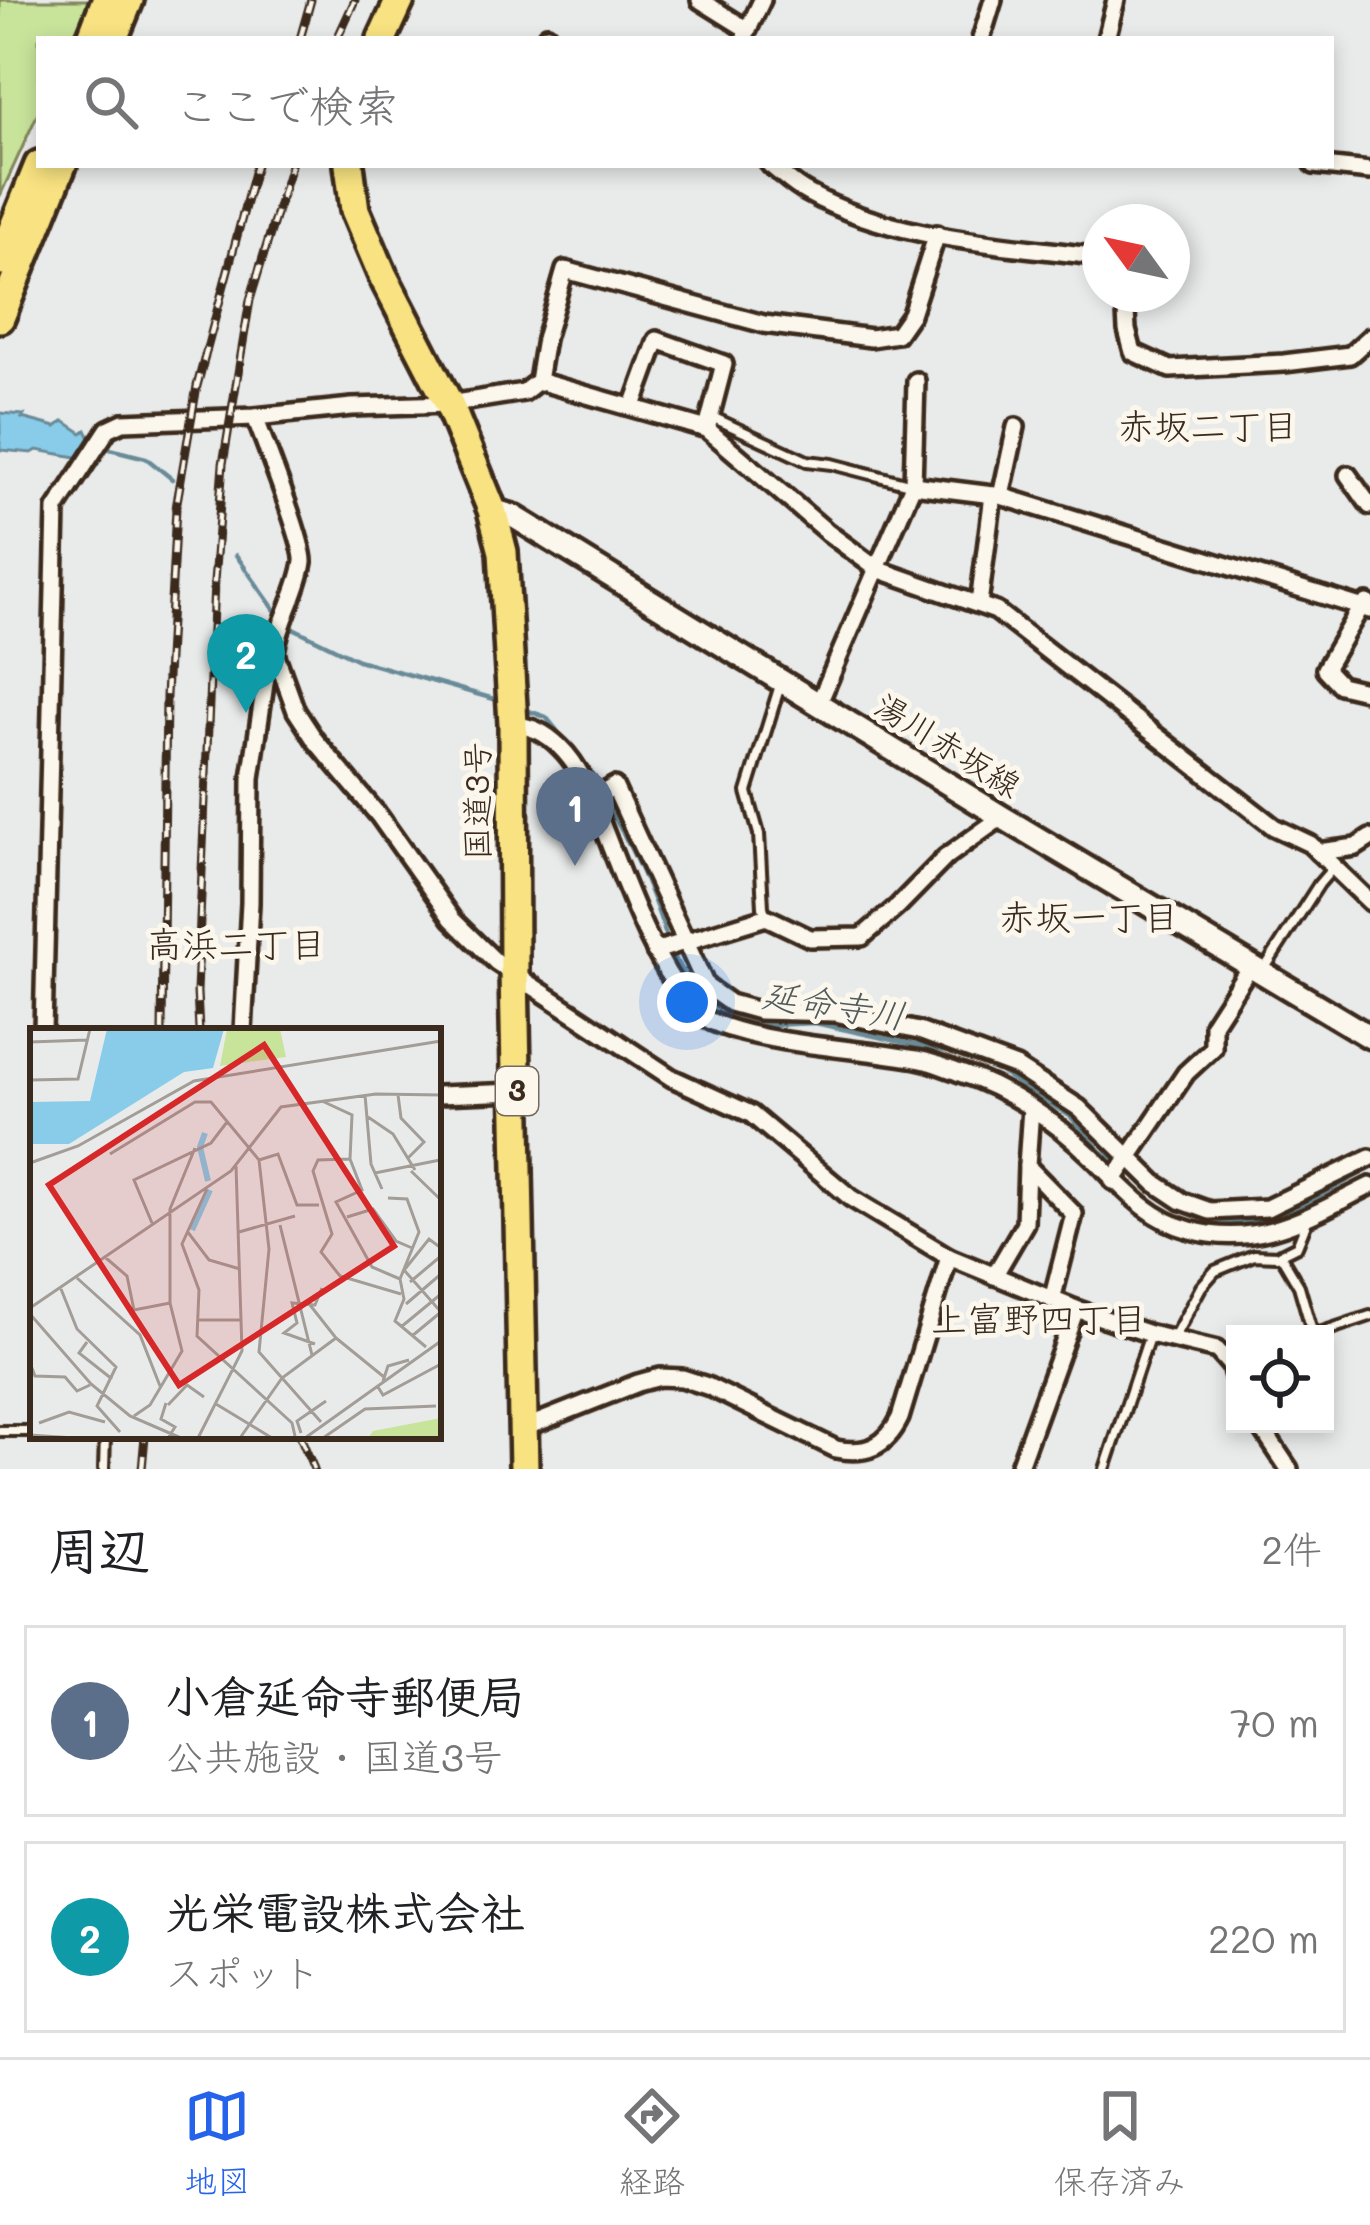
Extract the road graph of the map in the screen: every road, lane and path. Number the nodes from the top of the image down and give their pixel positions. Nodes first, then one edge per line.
1 (106, 0) edge
2 (129, 0) edge
3 (400, 0) edge
4 (700, 0) edge
5 (762, 0) edge
6 (993, 0) edge
7 (1116, 0) edge
8 (746, 34) edge
9 (92, 36) edge
10 (114, 36) edge
11 (383, 36) edge
12 (982, 36) edge
13 (1107, 36) edge
14 (1334, 167) edge
15 (38, 168) edge
16 (61, 168) edge
17 (349, 168) edge
18 (774, 168) edge
19 (1370, 171) edge
20 (937, 234) junction
21 (1082, 254) edge
22 (0, 261) edge
23 (1126, 312) edge
24 (0, 318) edge
25 (1370, 337) edge
26 (538, 381) junction
27 (916, 382) dead end
28 (449, 404) junction
29 (633, 406) junction
30 (255, 417) junction
31 (709, 423) junction
32 (1016, 427) dead end
33 (1348, 475) dead end
34 (913, 484) junction
35 (997, 496) junction
36 (1370, 506) edge
37 (492, 510) junction
38 (878, 569) junction
39 (979, 604) junction
40 (1367, 606) edge
41 (274, 653) junction
42 (782, 681) junction
43 (1370, 692) edge
44 (819, 704) junction
45 (512, 708) junction
46 (592, 800) junction
47 (1002, 817) junction
48 (1370, 838) edge
49 (1318, 852) junction
50 (1334, 867) junction
51 (654, 875) junction
52 (625, 884) junction
53 (1370, 902) edge
54 (766, 917) junction
55 (683, 941) junction
56 (655, 951) junction
57 (1257, 968) junction
58 (514, 973) junction
59 (895, 1026) junction
60 (43, 1028) edge
61 (243, 1028) edge
62 (1370, 1037) edge
63 (885, 1054) junction
64 (517, 1092) junction
65 (441, 1095) edge
66 (1031, 1108) junction
67 (1128, 1158) junction
68 (1370, 1158) edge
69 (1027, 1166) junction
70 (1113, 1181) junction
71 (1370, 1186) edge
72 (1310, 1216) junction
73 (1280, 1254) junction
74 (949, 1257) junction
75 (994, 1276) junction
76 (1052, 1300) junction
77 (1076, 1310) junction
78 (1370, 1316) edge
79 (1311, 1325) edge
80 (1334, 1328) edge
81 (1150, 1334) junction
82 (1172, 1340) junction
83 (1226, 1360) edge
84 (524, 1428) junction
85 (1265, 1433) edge
86 (105, 1439) edge
87 (104, 1469) edge
88 (524, 1469) edge
89 (1018, 1469) edge
90 (1105, 1469) edge
91 (1288, 1469) edge

1 - 9 highway
2 - 10 highway
3 - 11 highway
4 - 8 street
5 - 8 street
6 - 12 street
7 - 13 street
14 - 19 street
15 - 22 highway
16 - 24 highway
17 - 28 highway, 国道3号 / 3
18 - 20 street
20 - 21 street
20 - 26 street
23 - 25 street
26 - 28 street
26 - 29 street
27 - 34 street
28 - 30 street
28 - 37 highway, 国道3号 / 3
29 - 31 street
29 - 31 street
30 - 41 street
30 - 60 street
31 - 34 lane
31 - 38 street
32 - 35 street
33 - 36 street
34 - 35 street
34 - 38 street
35 - 39 street
35 - 40 street
37 - 42 main road, 湯川赤坂線
37 - 45 highway, 国道3号 / 3
38 - 39 street
38 - 44 street
39 - 49 street
40 - 43 street
41 - 58 street
41 - 61 street
42 - 44 main road, 湯川赤坂線
42 - 54 lane
44 - 47 main road, 湯川赤坂線
45 - 46 street
45 - 58 highway, 国道3号 / 3
46 - 51 street
46 - 52 street
47 - 54 street
47 - 57 main road, 湯川赤坂線
48 - 49 street
49 - 50 street
50 - 53 street
50 - 57 lane
51 - 52 street
51 - 55 street
52 - 56 street
54 - 55 street
55 - 56 street
55 - 59 street
56 - 63 street
57 - 62 main road, 湯川赤坂線
57 - 67 street
58 - 64 highway, 国道3号 / 3
58 - 74 street
59 - 63 street
59 - 67 street
63 - 66 street
64 - 65 street
64 - 84 highway, 国道3号 / 3
66 - 69 street
66 - 70 street
67 - 68 street
67 - 70 street
69 - 75 street
69 - 76 street
70 - 72 street
71 - 72 street
72 - 73 lane
73 - 79 lane
73 - 82 lane
74 - 75 street
74 - 84 street
75 - 76 street
76 - 77 street
77 - 81 street
77 - 89 street
78 - 80 lane
81 - 82 street
81 - 90 lane
82 - 83 street
84 - 88 highway, 国道3号 / 3
85 - 91 street
86 - 87 lane

